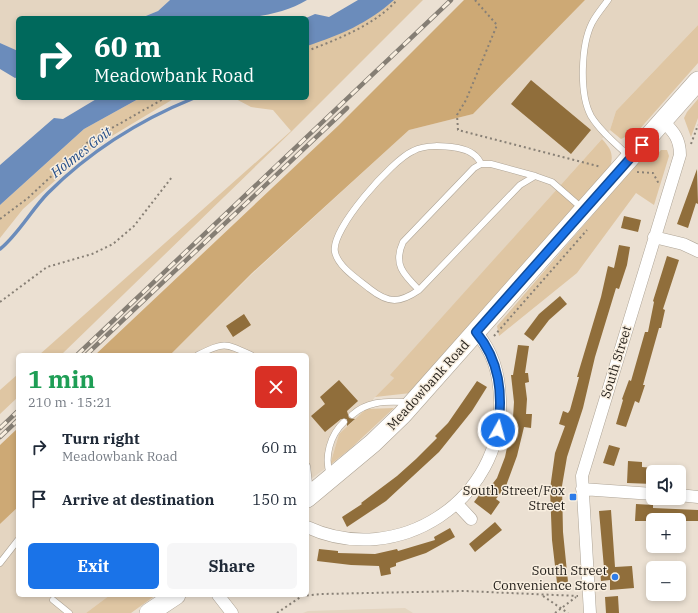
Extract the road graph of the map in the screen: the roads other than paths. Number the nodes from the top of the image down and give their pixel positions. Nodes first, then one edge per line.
1 (608, 0) edge
2 (698, 81) edge
3 (663, 121) junction
4 (481, 164) junction
5 (634, 165) junction
6 (535, 176) junction
7 (584, 210) junction
8 (654, 237) junction
9 (698, 251) edge
10 (419, 290) junction
11 (476, 332) junction
12 (202, 353) edge
13 (247, 353) edge
14 (410, 406) junction
15 (352, 415) dead end
16 (344, 422) dead end
17 (331, 479) junction
18 (582, 489) junction
19 (646, 494) edge
20 (686, 496) edge
21 (309, 497) edge
22 (698, 497) edge
23 (457, 504) junction
24 (471, 519) dead end
25 (309, 528) edge
26 (16, 543) edge
27 (0, 563) edge
28 (173, 597) edge
29 (220, 597) edge
30 (53, 600) dead end
31 (69, 613) edge
32 (150, 613) edge
33 (232, 613) edge
34 (590, 613) edge

1 - 5 lane
2 - 3 main road, Meadowbank Road
3 - 5 main road, Meadowbank Road
3 - 8 street, South Street
4 - 6 lane
4 - 10 lane
4 - 10 lane
5 - 7 main road, Meadowbank Road
6 - 7 lane
6 - 10 lane
7 - 11 main road, Meadowbank Road
8 - 9 street
8 - 18 street, South Street
11 - 14 main road, Meadowbank Road
11 - 23 street
12 - 13 lane
14 - 15 lane
14 - 17 main road, Meadowbank Road
16 - 17 lane
17 - 21 main road, Meadowbank Road
18 - 19 street
18 - 34 street, South Street
20 - 22 street
23 - 24 street
23 - 25 street
26 - 27 lane
28 - 32 main road
29 - 33 street
30 - 31 lane

